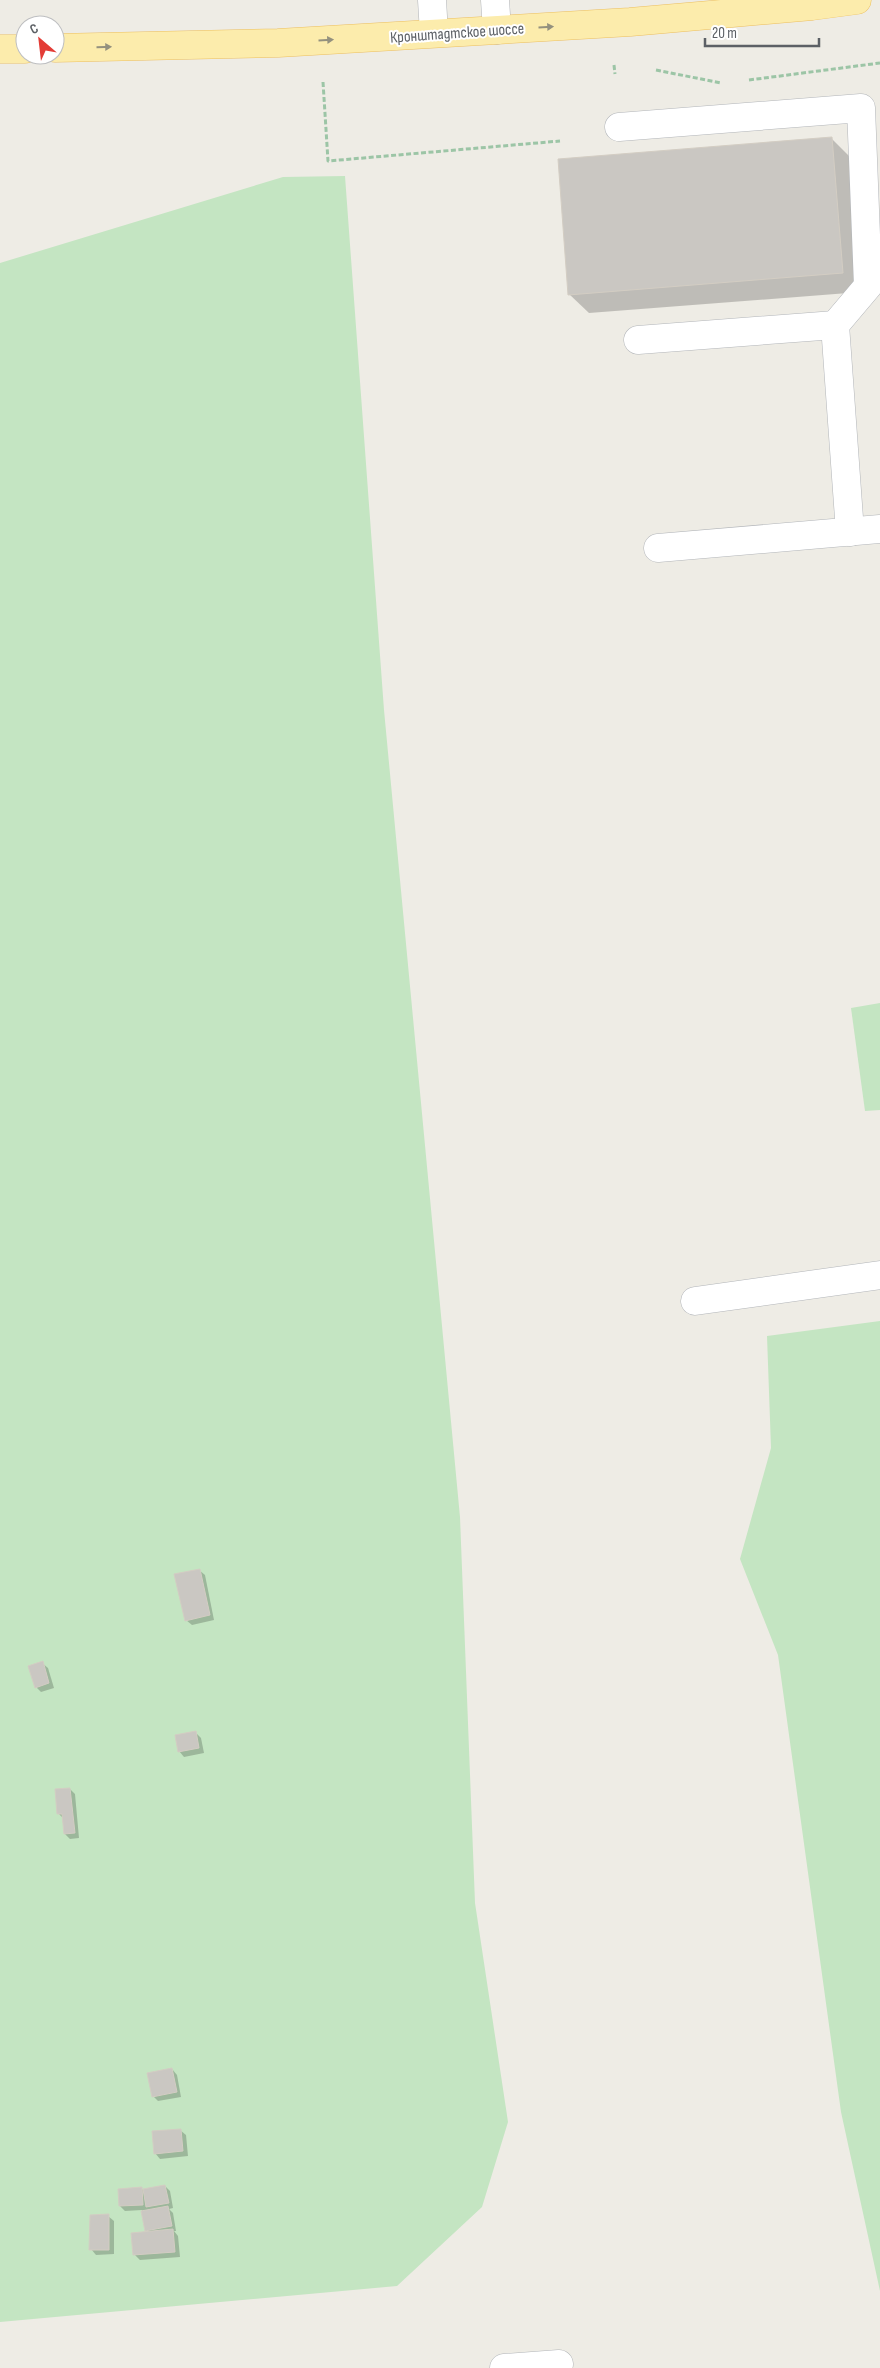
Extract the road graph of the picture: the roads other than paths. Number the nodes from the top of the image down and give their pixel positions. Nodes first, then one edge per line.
1 (432, 0) edge
2 (495, 0) edge
3 (857, 0) edge
4 (497, 30) junction
5 (434, 34) junction
6 (15, 48) edge
7 (65, 48) edge
8 (0, 49) edge
9 (619, 127) dead end
10 (835, 325) junction
11 (638, 340) dead end
12 (880, 529) edge
13 (850, 532) junction
14 (658, 548) dead end
15 (880, 1275) edge
16 (695, 1301) dead end
17 (559, 2364) dead end
18 (504, 2368) edge

1 - 5 street
2 - 4 street
4 -> 3 main road, Кронштадтское шоссе
4 - 5 main road, Кронштадтское шоссе
7 -> 5 main road, Кронштадтское шоссе
6 - 8 main road
9 - 10 street
10 - 11 street
10 - 13 street
12 - 13 street
13 - 14 street
15 - 16 street
17 - 18 street

